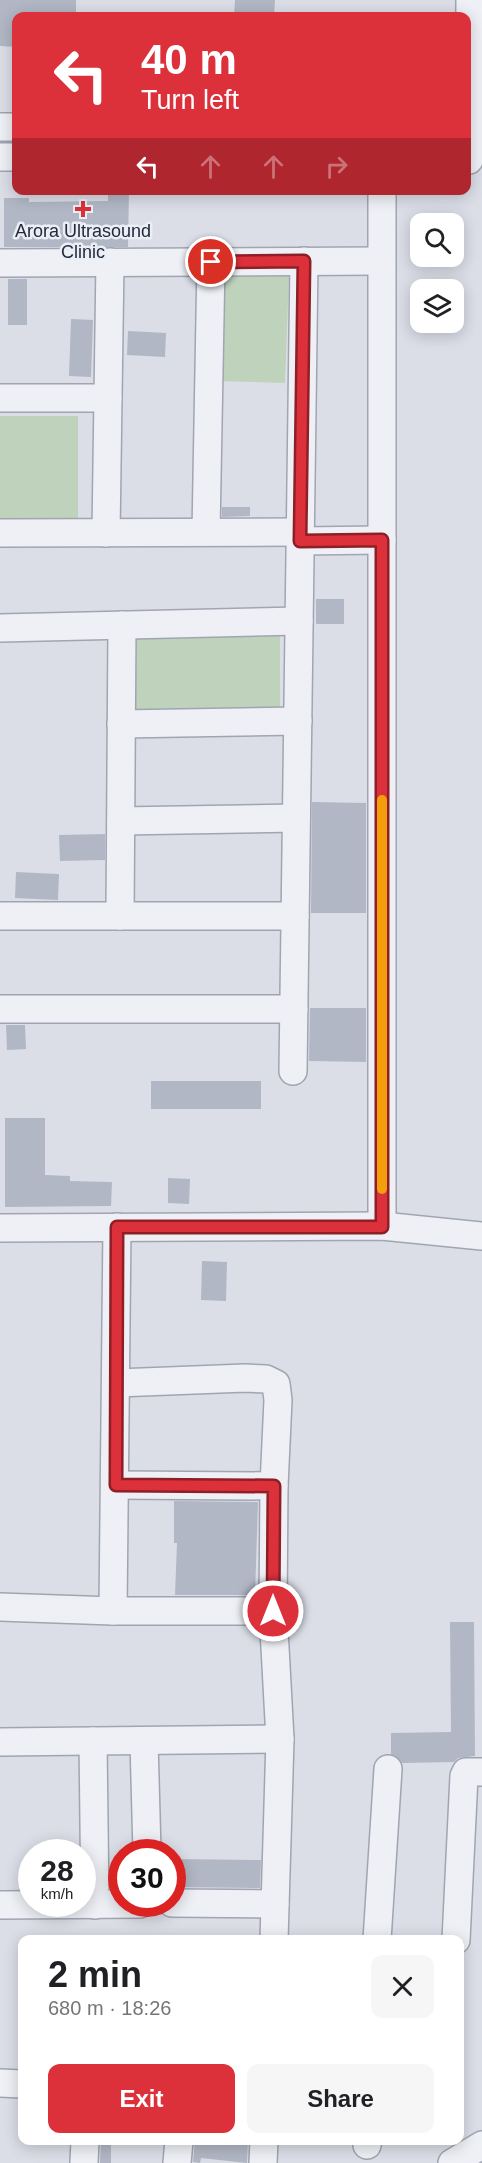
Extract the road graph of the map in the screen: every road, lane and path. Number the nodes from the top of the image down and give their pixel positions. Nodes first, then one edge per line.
1 (471, 64) edge
2 (472, 128) edge
3 (472, 160) edge
4 (382, 195) edge
5 (304, 261) junction
6 (381, 261) junction
7 (110, 262) junction
8 (211, 262) junction
9 (0, 263) edge
10 (0, 398) edge
11 (108, 398) junction
12 (106, 532) junction
13 (206, 532) junction
14 (0, 533) edge
15 (300, 537) junction
16 (382, 540) junction
17 (299, 621) junction
18 (122, 626) junction
19 (0, 628) edge
20 (298, 721) junction
21 (121, 724) junction
22 (296, 818) junction
23 (121, 821) junction
24 (0, 916) edge
25 (120, 916) junction
26 (295, 916) junction
27 (0, 1009) edge
28 (294, 1009) junction
29 (293, 1071) dead end
30 (117, 1227) junction
31 (382, 1227) junction
32 (0, 1228) edge
33 (482, 1236) edge
34 (117, 1383) junction
35 (116, 1485) junction
36 (274, 1486) junction
37 (0, 1607) edge
38 (114, 1611) junction
39 (273, 1611) junction
40 (280, 1739) junction
41 (93, 1741) junction
42 (144, 1741) junction
43 (0, 1742) edge
44 (388, 1769) dead end
45 (482, 1772) edge
46 (94, 1839) edge
47 (147, 1839) edge
48 (471, 1886) edge
49 (186, 1903) edge
50 (275, 1904) junction
51 (0, 1905) edge
52 (18, 1905) edge
53 (274, 1935) edge
54 (377, 1935) edge
55 (457, 1935) edge
56 (0, 2083) edge
57 (18, 2084) edge
58 (85, 2145) edge
59 (179, 2145) edge
60 (264, 2145) edge
61 (448, 2145) edge
62 (482, 2145) edge
63 (84, 2163) edge
64 (177, 2163) edge
65 (264, 2163) edge
66 (452, 2163) edge

1 - 2 street
2 - 3 street
4 - 6 street
5 - 6 street
5 - 8 street
5 - 15 street
6 - 16 street
7 - 8 street
7 - 9 street
7 - 11 street
8 - 13 street
10 - 11 street
11 - 12 street
12 - 13 street
12 - 14 street
13 - 15 street
15 - 16 street
15 - 17 street
16 - 31 street
17 - 18 street
17 - 20 street
18 - 19 street
18 - 21 street
20 - 21 street
20 - 22 street
21 - 23 street
22 - 23 street
22 - 26 street
23 - 25 street
24 - 25 street
25 - 26 street
26 - 28 street
27 - 28 street
28 - 29 street
30 - 31 street
30 - 32 street
30 - 34 street
31 - 33 street
34 - 35 street
34 - 36 street
35 - 36 street
35 - 38 street
36 - 39 street
37 - 38 street
38 - 39 street
39 - 40 street
40 - 42 street
40 - 50 street
41 - 42 street
41 - 43 street
41 - 46 street
42 - 47 street
44 - 54 street
45 - 48 street
48 - 55 street
49 - 50 street
50 - 53 street
51 - 52 street
56 - 57 street
58 - 63 street
59 - 64 street
60 - 65 street
61 - 66 street
62 - 66 street

